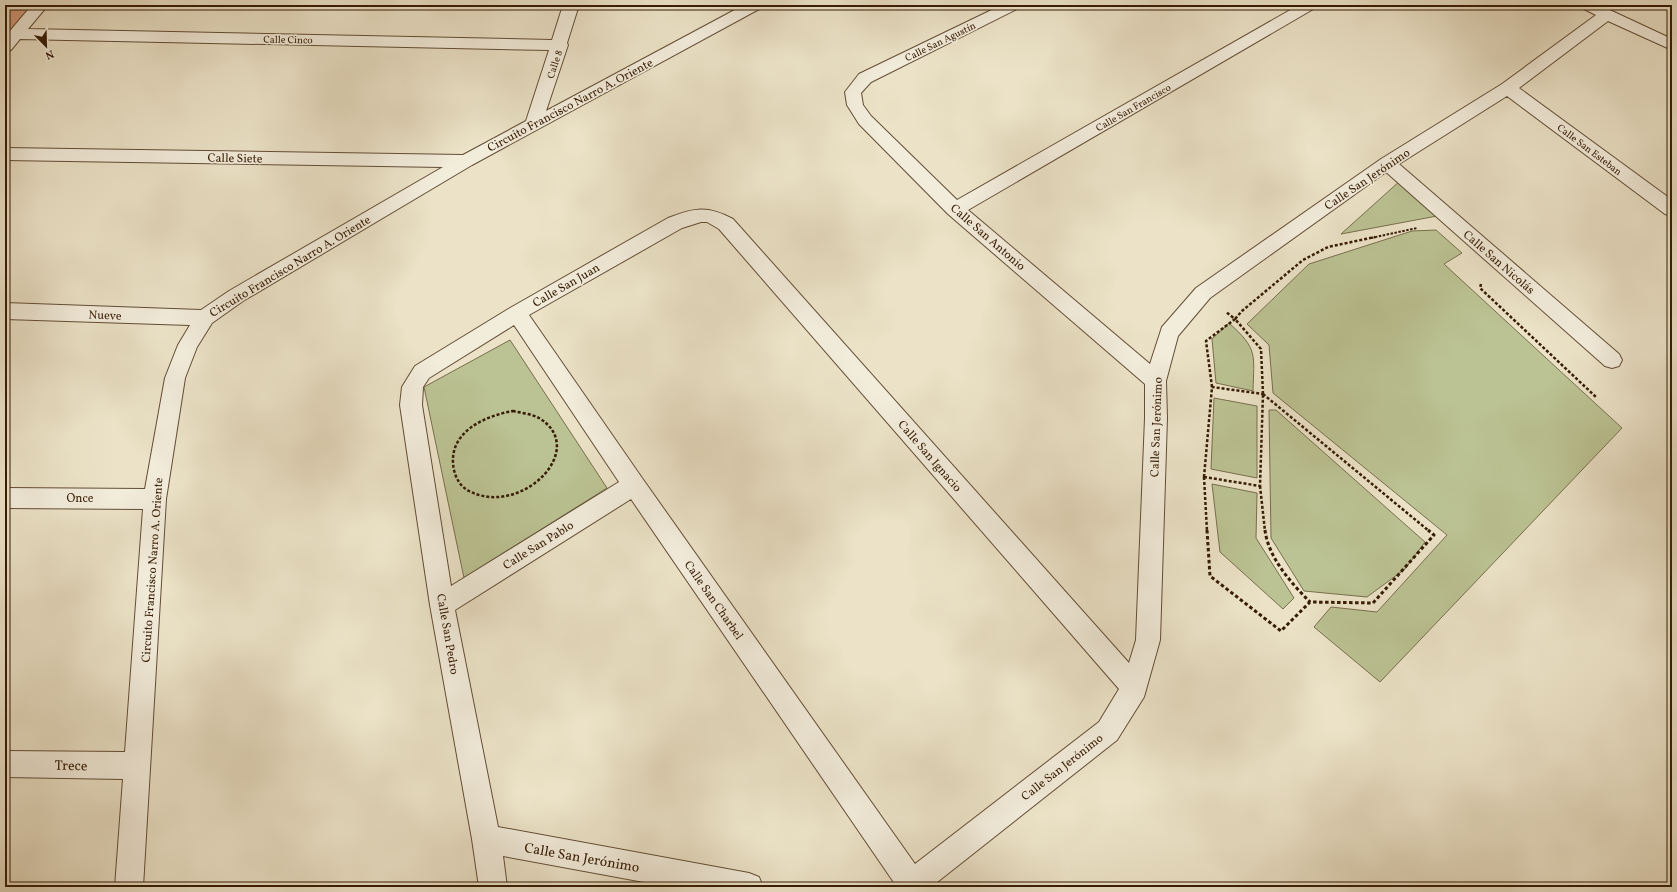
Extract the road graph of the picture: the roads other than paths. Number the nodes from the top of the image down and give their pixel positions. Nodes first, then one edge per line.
1 (40, 5) edge
2 (571, 5) edge
3 (756, 5) edge
4 (1014, 5) edge
5 (1310, 5) edge
6 (1587, 5) edge
7 (1607, 14) junction
8 (1631, 25) junction
9 (15, 34) junction
10 (560, 45) junction
11 (1672, 45) edge
12 (5, 47) edge
13 (1672, 57) edge
14 (865, 78) joint
15 (1508, 88) junction
16 (534, 123) junction
17 (5, 154) edge
18 (466, 161) junction
19 (1387, 163) junction
20 (955, 209) junction
21 (1672, 210) edge
22 (726, 224) joint
23 (5, 311) edge
24 (517, 313) junction
25 (205, 318) junction
26 (1612, 360) dead end
27 (414, 380) joint
28 (1155, 381) junction
29 (634, 485) junction
30 (5, 498) edge
31 (155, 499) junction
32 (442, 605) junction
33 (1134, 688) junction
34 (5, 764) edge
35 (138, 766) junction
36 (486, 839) junction
37 (911, 886) edge
38 (129, 887) edge
39 (493, 887) edge
40 (749, 887) edge

1 - 9 street
2 - 10 street, Calle 8
3 - 16 street, Circuito Francisco Narro A. Oriente
4 - 14 street, Calle San Agustín
5 - 20 street, Calle San Francisco
6 - 7 street
7 - 8 street
7 - 15 street, Calle San Jerónimo
8 - 11 street
8 - 13 street
9 - 10 street, Calle Cinco
9 - 12 street
10 - 16 street, Calle 8
14 - 20 street, Calle San Antonio
15 - 19 street, Calle San Jerónimo
15 - 21 street, Calle San Esteban
16 - 18 street, Circuito Francisco Narro A. Oriente
17 - 18 street, Calle Siete
18 - 25 street, Circuito Francisco Narro A. Oriente
19 - 26 street, Calle San Nicolás
19 - 28 street, Calle San Jerónimo
20 - 28 street, Calle San Antonio
22 - 24 street, Calle San Juan
22 - 33 street, Calle San Ignacio
23 - 25 street, Nueve
24 - 27 street, Calle San Juan
24 - 29 street, Calle San Charbel
25 - 31 street, Circuito Francisco Narro A. Oriente
27 - 32 street, Calle San Pedro
28 - 33 street, Calle San Jerónimo
29 - 32 street, Calle San Pablo
29 - 37 street, Calle San Charbel
30 - 31 street, Once
31 - 35 street, Circuito Francisco Narro A. Oriente
32 - 36 street, Calle San Pedro
33 - 37 street, Calle San Jerónimo
34 - 35 street, Trece
35 - 38 street, Circuito Francisco Narro A. Oriente
36 - 39 street, Calle San Pedro
36 - 40 street, Calle San Jerónimo

